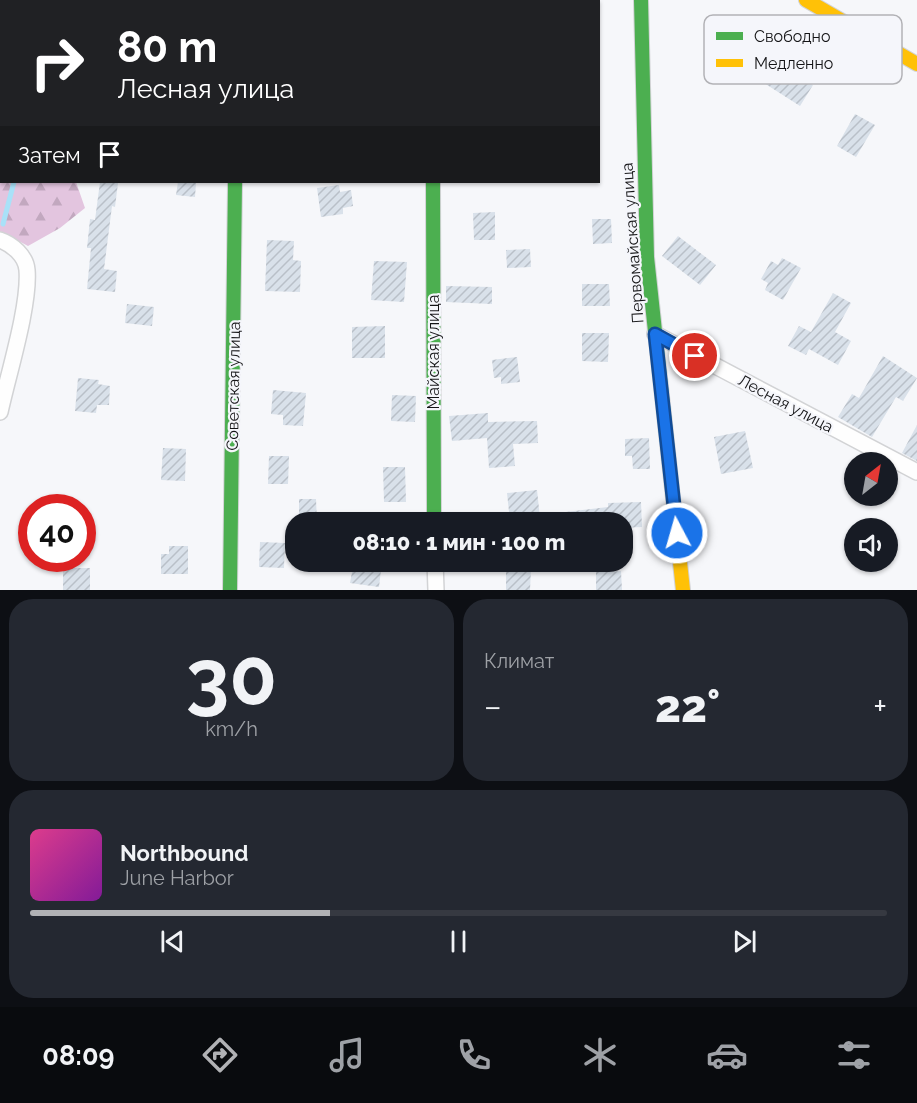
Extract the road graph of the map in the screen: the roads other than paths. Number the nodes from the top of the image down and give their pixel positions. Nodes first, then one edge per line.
1 (641, 0) edge
2 (806, 0) edge
3 (832, 15) edge
4 (902, 55) edge
5 (917, 64) edge
6 (235, 183) edge
7 (433, 183) edge
8 (0, 240) edge
9 (655, 334) junction
10 (0, 412) edge
11 (917, 472) edge
12 (434, 512) edge
13 (435, 572) edge
14 (230, 590) edge
15 (436, 590) edge
16 (683, 590) edge

1 - 9 street, Первомайская улица
2 - 3 street
4 - 5 street
6 - 14 street, Советская улица
7 - 12 street, Майская улица
8 - 10 street
9 - 11 street, Лесная улица
9 - 16 street, Первомайская улица
13 - 15 street

